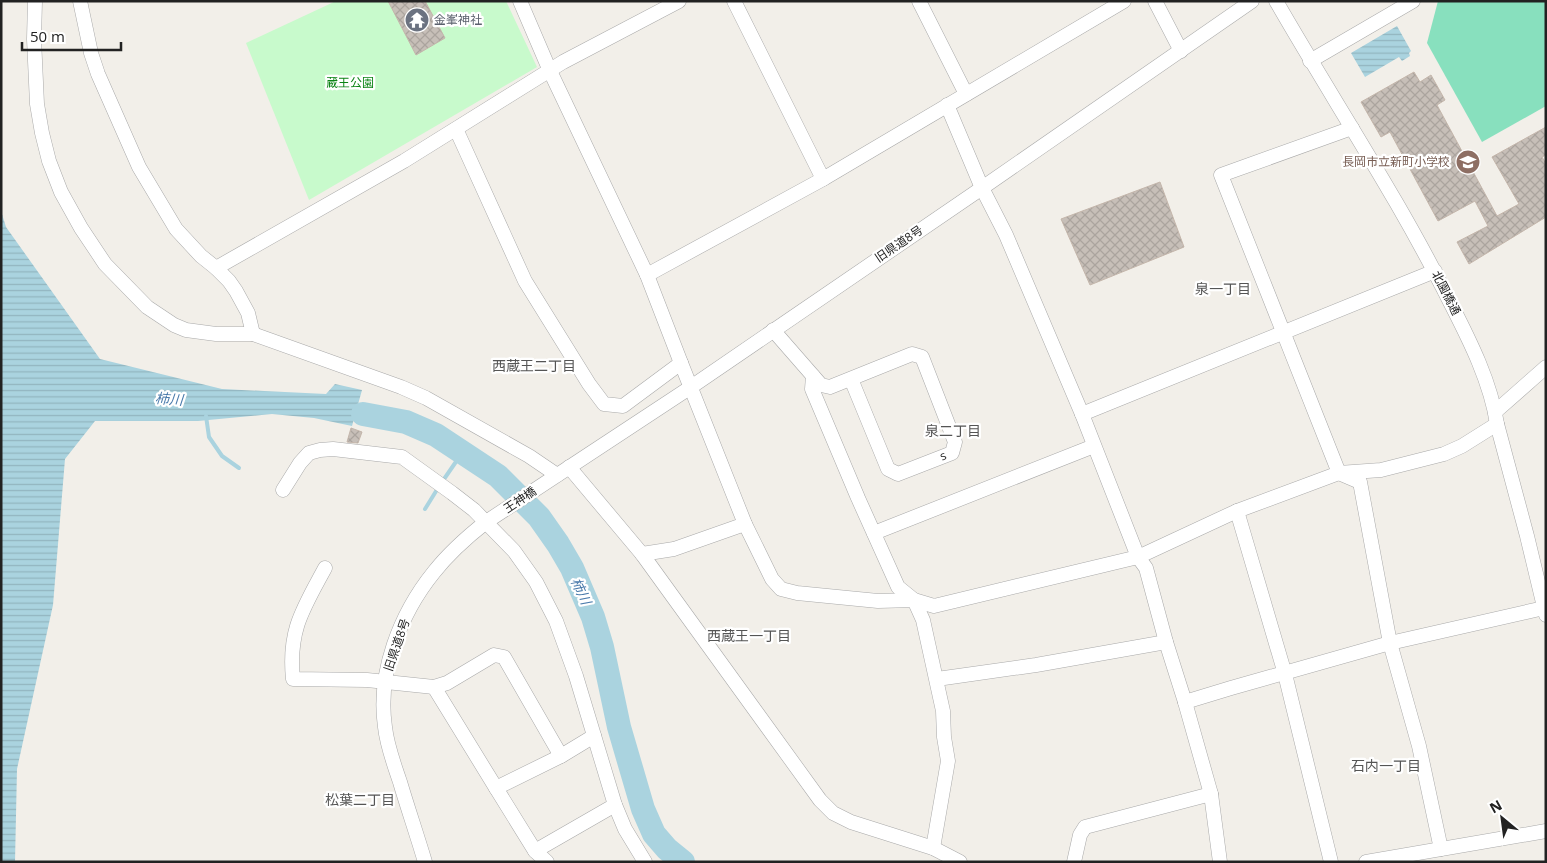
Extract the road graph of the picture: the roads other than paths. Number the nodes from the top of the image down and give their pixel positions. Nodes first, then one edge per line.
1 (35, 1) edge
2 (80, 1) edge
3 (520, 1) edge
4 (679, 1) edge
5 (734, 1) edge
6 (919, 1) edge
7 (1124, 1) edge
8 (1156, 1) edge
9 (1252, 1) edge
10 (1276, 1) edge
11 (1413, 1) edge
12 (1181, 51) junction
13 (1310, 61) junction
14 (550, 71) junction
15 (966, 94) junction
16 (947, 105) junction
17 (1352, 128) junction
18 (456, 129) junction
19 (823, 178) junction
20 (982, 188) junction
21 (216, 268) junction
22 (1435, 271) junction
23 (647, 275) junction
24 (773, 330) junction
25 (1284, 332) junction
26 (253, 334) junction
27 (681, 363) junction
28 (1546, 367) edge
29 (813, 376) junction
30 (851, 379) junction
31 (691, 387) junction
32 (1082, 414) junction
33 (1496, 418) junction
34 (1094, 446) junction
35 (569, 467) junction
36 (1339, 473) junction
37 (551, 479) junction
38 (283, 490) dead end
39 (1237, 511) junction
40 (490, 520) junction
41 (745, 524) junction
42 (874, 533) junction
43 (642, 554) junction
44 (1138, 557) junction
45 (325, 568) dead end
46 (914, 600) junction
47 (1545, 611) edge
48 (1166, 642) junction
49 (1390, 643) junction
50 (1285, 674) junction
51 (936, 679) junction
52 (385, 682) junction
53 (434, 687) junction
54 (1186, 702) junction
55 (594, 736) junction
56 (562, 756) junction
57 (496, 788) junction
58 (1211, 794) junction
59 (615, 805) junction
60 (1546, 830) edge
61 (933, 848) junction
62 (1441, 850) junction
63 (535, 851) junction
64 (425, 862) edge
65 (547, 862) edge
66 (645, 862) edge
67 (960, 862) edge
68 (1074, 862) edge
69 (1220, 862) edge
70 (1331, 862) edge
71 (1366, 862) edge

1 - 26 street
2 - 21 street
3 - 14 street
4 - 14 street
5 - 19 street
6 - 15 street
7 - 15 street
8 - 12 street
9 - 12 street, 旧県道8号
10 - 13 street, 北園橋通
11 - 13 street
12 - 20 street, 旧県道8号
13 - 17 street, 北園橋通
14 - 18 street
14 - 23 street
15 - 16 street
16 - 19 street
16 - 20 street
17 - 22 street, 北園橋通
17 - 25 street
18 - 21 street
18 - 27 street
19 - 23 street
20 - 24 street, 旧県道8号
20 - 32 street
21 - 26 street
22 - 25 street
22 - 33 street, 北園橋通
23 - 27 street
24 - 29 street, s
24 - 31 street, 旧県道8号
25 - 32 street
25 - 36 street
26 - 37 street
27 - 31 street
28 - 33 street
29 - 30 street, s
29 - 42 street
30 - 30 street, s
31 - 35 street, 旧県道8号
31 - 41 street
32 - 34 street
33 - 36 street
33 - 47 street, 北園橋通
34 - 42 street
34 - 44 street
35 - 37 street, 旧県道8号
35 - 43 street
36 - 39 street
36 - 49 street
37 - 40 street, 王神橋
38 - 40 street
39 - 44 street
39 - 50 street
40 - 52 street, 旧県道8号
40 - 55 street
41 - 43 street
41 - 46 street
42 - 46 street
43 - 61 street
44 - 46 street
44 - 48 street
45 - 52 street
46 - 51 street
47 - 49 street
48 - 51 street
48 - 54 street
49 - 50 street
49 - 62 street
50 - 54 street
50 - 70 street
51 - 61 street
52 - 53 street
52 - 64 street, 旧県道8号
53 - 56 street
53 - 57 street
54 - 58 street
55 - 56 street
55 - 59 street
56 - 57 street
57 - 63 street
58 - 68 street
58 - 69 street
59 - 63 street
59 - 66 street
60 - 62 street
61 - 67 street
62 - 71 street
63 - 65 street

